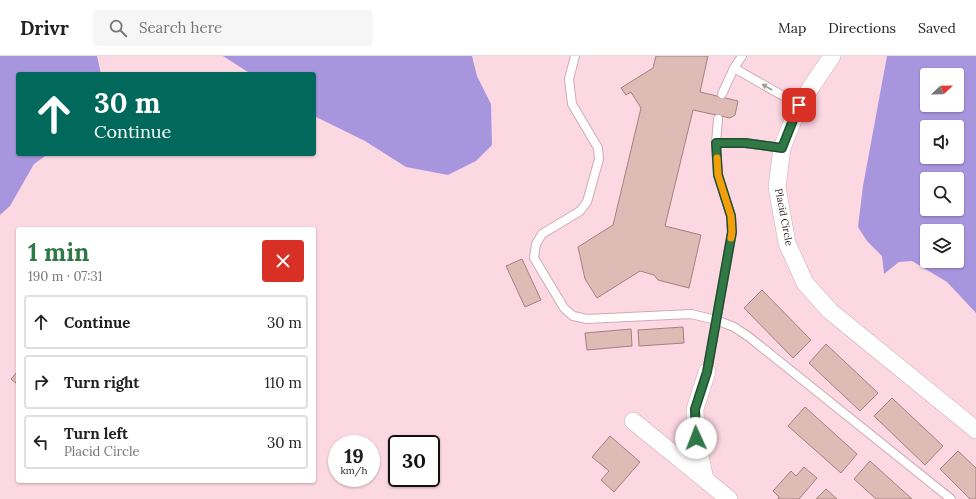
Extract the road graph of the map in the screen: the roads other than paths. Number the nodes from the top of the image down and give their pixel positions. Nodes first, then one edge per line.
1 (575, 56) edge
2 (742, 56) edge
3 (832, 56) edge
4 (734, 68) junction
5 (722, 94) dead end
6 (799, 105) junction
7 (718, 119) dead end
8 (716, 143) junction
9 (782, 148) junction
10 (716, 320) junction
11 (707, 372) joint
12 (633, 421) dead end
13 (976, 430) edge
14 (705, 479) junction
15 (729, 499) edge
16 (950, 499) edge

1 - 10 lane
2 - 4 lane
3 - 6 street, Placid Circle
4 - 5 lane
6 -> 4 lane
6 - 9 street, Placid Circle
7 - 8 lane
8 - 9 lane
8 - 10 lane
9 - 13 street, Placid Circle
10 - 11 lane
10 - 16 lane
11 - 14 street
12 - 14 street
14 - 15 street

